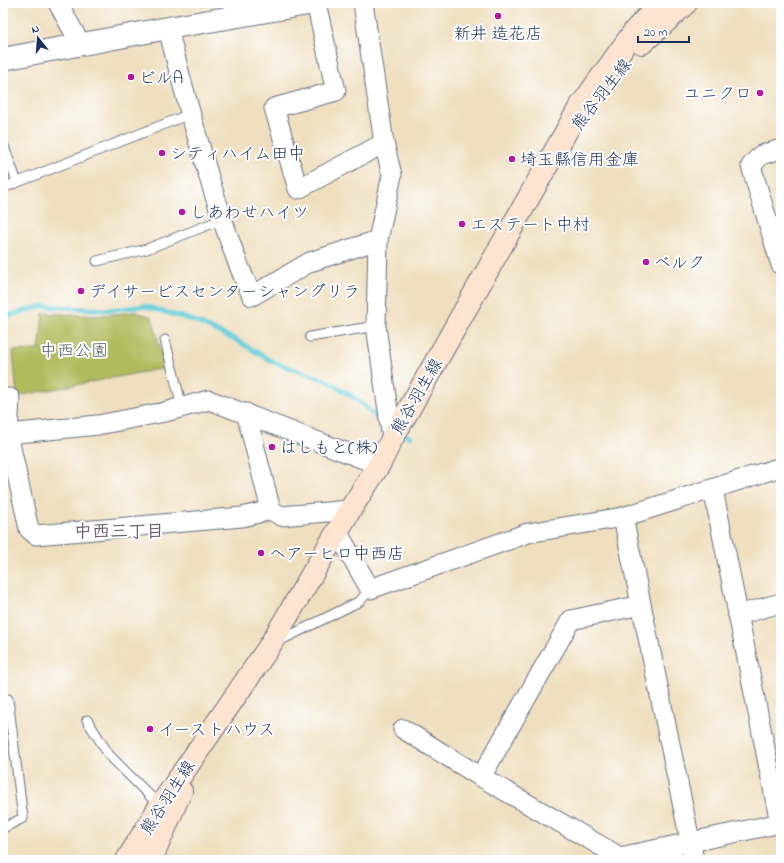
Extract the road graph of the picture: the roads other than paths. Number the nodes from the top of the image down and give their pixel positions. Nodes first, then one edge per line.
1 (58, 3) edge
2 (315, 3) edge
3 (363, 3) edge
4 (661, 3) edge
5 (686, 3) edge
6 (168, 28) junction
7 (640, 35) junction
8 (81, 45) junction
9 (4, 56) edge
10 (190, 114) junction
11 (3, 144) edge
12 (384, 144) junction
13 (781, 149) edge
14 (17, 182) junction
15 (3, 188) edge
16 (222, 219) junction
17 (378, 240) junction
18 (98, 261) dead end
19 (781, 264) edge
20 (376, 326) junction
21 (310, 337) dead end
22 (165, 340) dead end
23 (3, 398) edge
24 (182, 407) junction
25 (246, 413) junction
26 (393, 429) junction
27 (8, 434) junction
28 (379, 465) junction
29 (781, 467) edge
30 (713, 489) junction
31 (271, 510) junction
32 (350, 510) junction
33 (624, 517) junction
34 (338, 533) junction
35 (370, 589) junction
36 (781, 603) edge
37 (641, 605) junction
38 (738, 615) junction
39 (269, 647) junction
40 (8, 699) dead end
41 (222, 714) junction
42 (86, 720) dead end
43 (403, 729) dead end
44 (481, 777) junction
45 (160, 806) junction
46 (781, 823) edge
47 (3, 828) edge
48 (692, 852) edge
49 (127, 860) edge
50 (151, 860) edge

1 - 8 street
2 - 6 street
2 - 12 street
3 - 12 street
4 - 7 main road, 熊谷羽生線
5 - 7 main road, 熊谷羽生線
6 - 8 street
6 - 10 street
7 - 26 main road, 熊谷羽生線
8 - 9 street
10 - 14 lane
10 - 16 street
11 - 14 lane
12 - 17 street
13 - 19 street
14 - 15 lane
16 - 17 street
16 - 18 lane
17 - 20 street
20 - 21 lane
20 - 26 street
22 - 24 lane
23 - 27 street
24 - 25 street
24 - 27 street
25 - 28 street
25 - 31 street
26 - 28 main road, 熊谷羽生線
27 - 31 street
28 - 32 main road, 熊谷羽生線
29 - 30 street
30 - 33 street
30 - 38 street
31 - 32 street
32 - 34 main road, 熊谷羽生線
33 - 35 street
33 - 37 street
34 - 35 street
34 - 39 main road, 熊谷羽生線
35 - 39 lane
36 - 38 street
37 - 44 street
37 - 48 street
38 - 46 street
39 - 41 main road, 熊谷羽生線
40 - 47 lane
41 - 45 main road, 熊谷羽生線
41 - 50 main road, 熊谷羽生線
42 - 45 lane
43 - 44 street
44 - 48 street
45 - 49 main road, 熊谷羽生線
46 - 48 street

